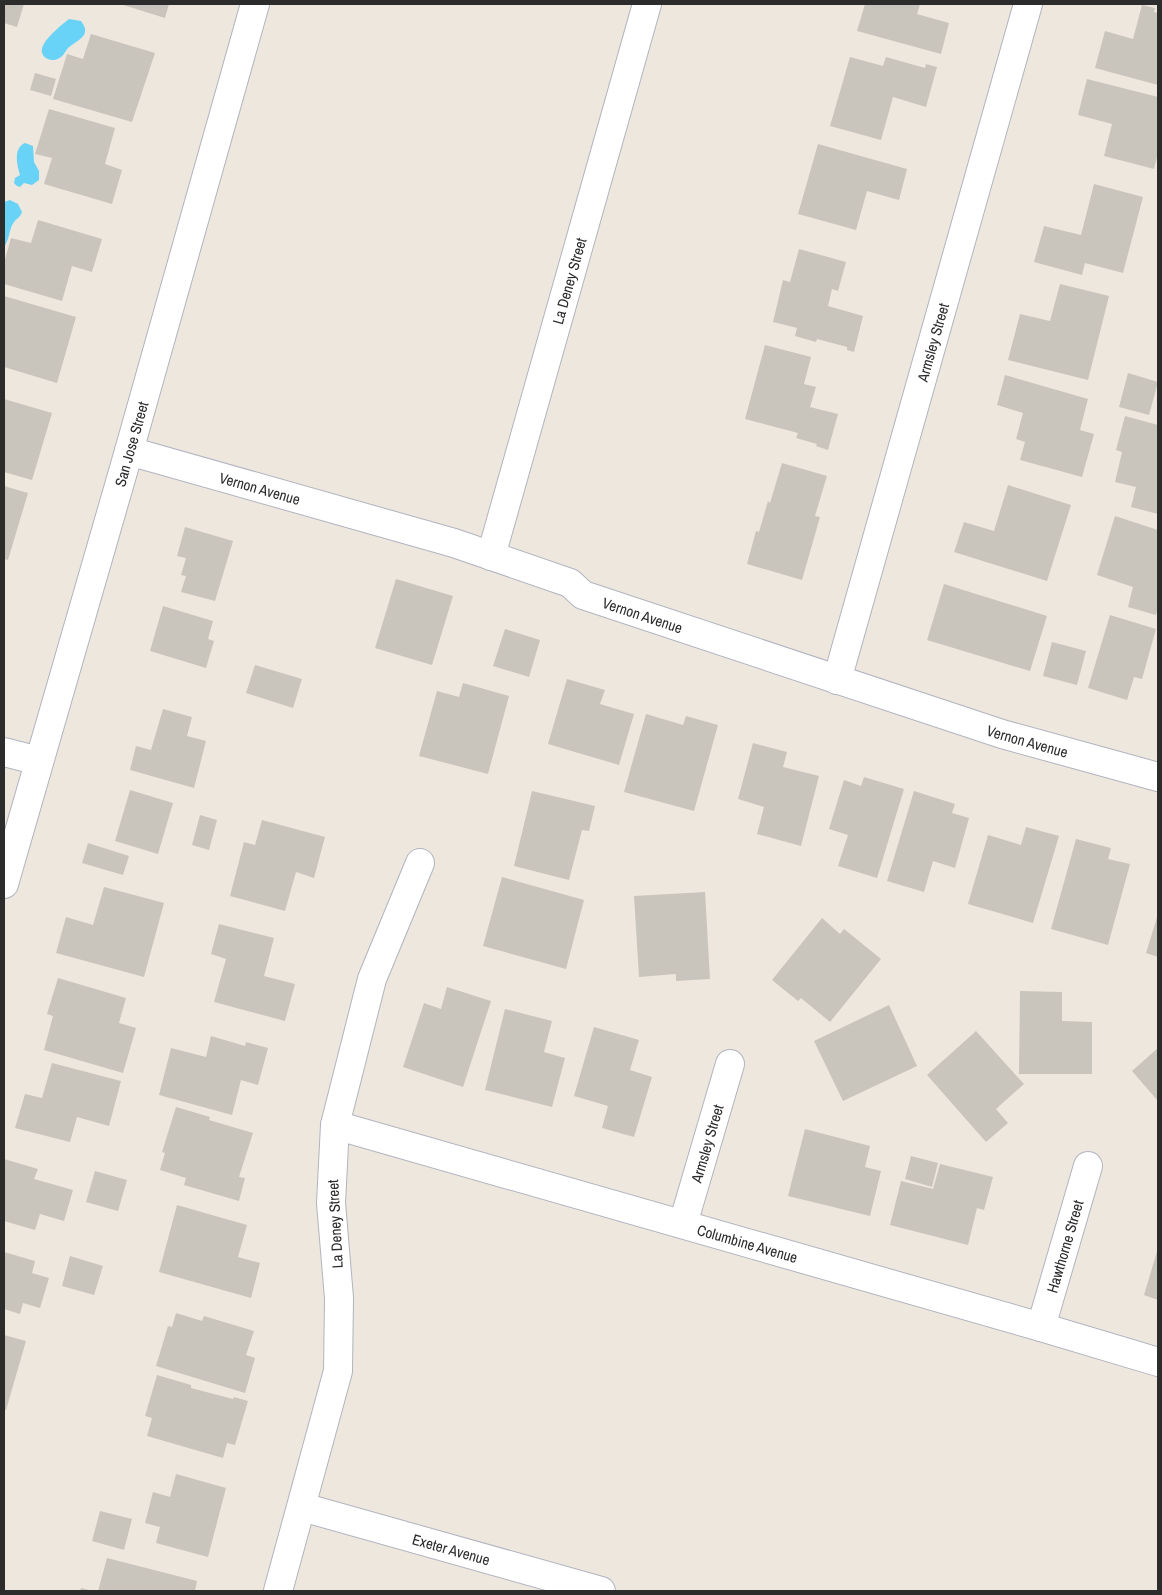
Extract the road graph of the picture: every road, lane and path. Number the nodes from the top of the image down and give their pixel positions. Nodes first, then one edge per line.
1 (255, 4) edge
2 (646, 4) edge
3 (1028, 4) edge
4 (129, 451) junction
5 (491, 556) junction
6 (837, 680) junction
7 (4, 752) edge
8 (39, 762) junction
9 (1158, 777) edge
10 (420, 863) dead end
11 (4, 884) edge
12 (730, 1064) dead end
13 (335, 1125) junction
14 (1088, 1166) dead end
15 (683, 1224) junction
16 (1041, 1327) junction
17 (1158, 1362) edge
18 (302, 1507) junction
19 (278, 1591) edge
20 (601, 1591) edge

1 - 4 street, San Jose Street
2 - 5 street, La Deney Street
3 - 6 street, Armsley Street
4 - 5 street, Vernon Avenue
4 - 8 street, San Jose Street
5 - 6 street, Vernon Avenue
6 - 9 street, Vernon Avenue
7 - 8 street
8 - 11 street, San Jose Street
10 - 13 street, La Deney Street
12 - 15 street, Armsley Street
13 - 15 street, Columbine Avenue
13 - 18 street, La Deney Street
14 - 16 street, Hawthorne Street
15 - 16 street, Columbine Avenue
16 - 17 street, Columbine Avenue
18 - 19 street, La Deney Street
18 - 20 street, Exeter Avenue

